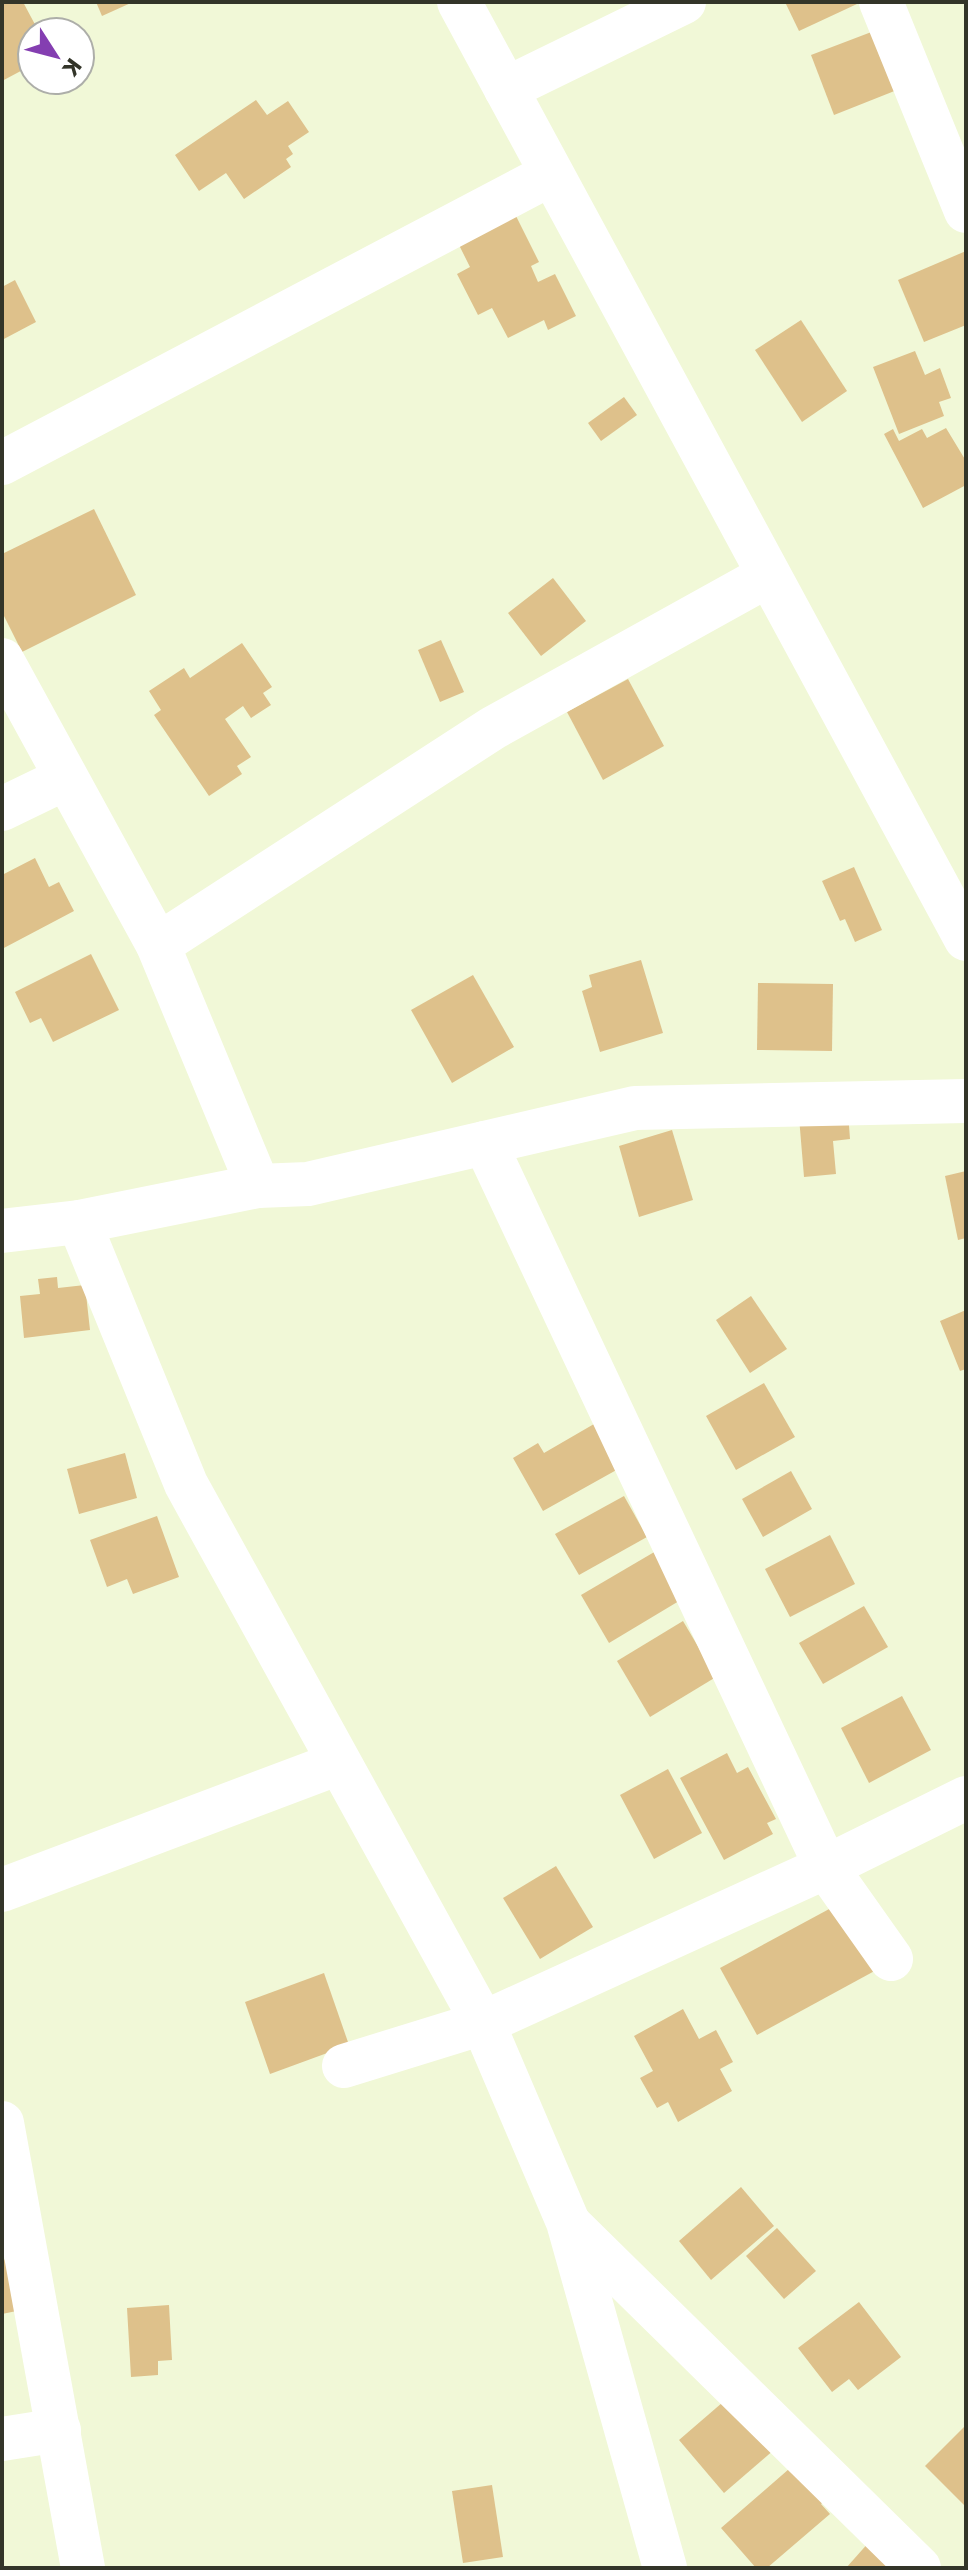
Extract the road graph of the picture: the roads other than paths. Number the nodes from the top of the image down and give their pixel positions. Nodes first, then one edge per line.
1 (459, 2) edge
2 (684, 2) edge
3 (881, 2) edge
4 (506, 89) junction
5 (952, 138) edge
6 (551, 174) junction
7 (966, 211) edge
8 (2, 463) edge
9 (767, 576) junction
10 (2, 660) edge
11 (66, 778) junction
12 (2, 809) edge
13 (966, 939) edge
14 (158, 945) junction
15 (966, 1101) edge
16 (485, 1143) junction
17 (258, 1186) junction
18 (79, 1222) junction
19 (2, 1231) edge
20 (339, 1763) junction
21 (966, 1798) edge
22 (826, 1867) junction
23 (2, 1890) edge
24 (891, 1959) dead end
25 (483, 2023) junction
26 (344, 2066) dead end
27 (2, 2123) edge
28 (568, 2222) junction
29 (59, 2430) junction
30 (2, 2439) edge
31 (83, 2568) edge
32 (665, 2568) edge
33 (919, 2568) edge

1 - 4 street
2 - 4 street
3 - 5 street
4 - 6 street
5 - 7 street
6 - 8 street
6 - 9 street
9 - 13 street
9 - 14 street
10 - 11 street
11 - 12 street
11 - 14 street
14 - 17 street
15 - 16 street
16 - 17 street
16 - 22 street
17 - 18 street
18 - 19 street
18 - 20 street
20 - 23 street
20 - 25 street
21 - 22 street
22 - 24 street
22 - 25 street
25 - 26 street
25 - 28 street
27 - 29 street
28 - 32 street
28 - 33 street
29 - 30 street
29 - 31 street

